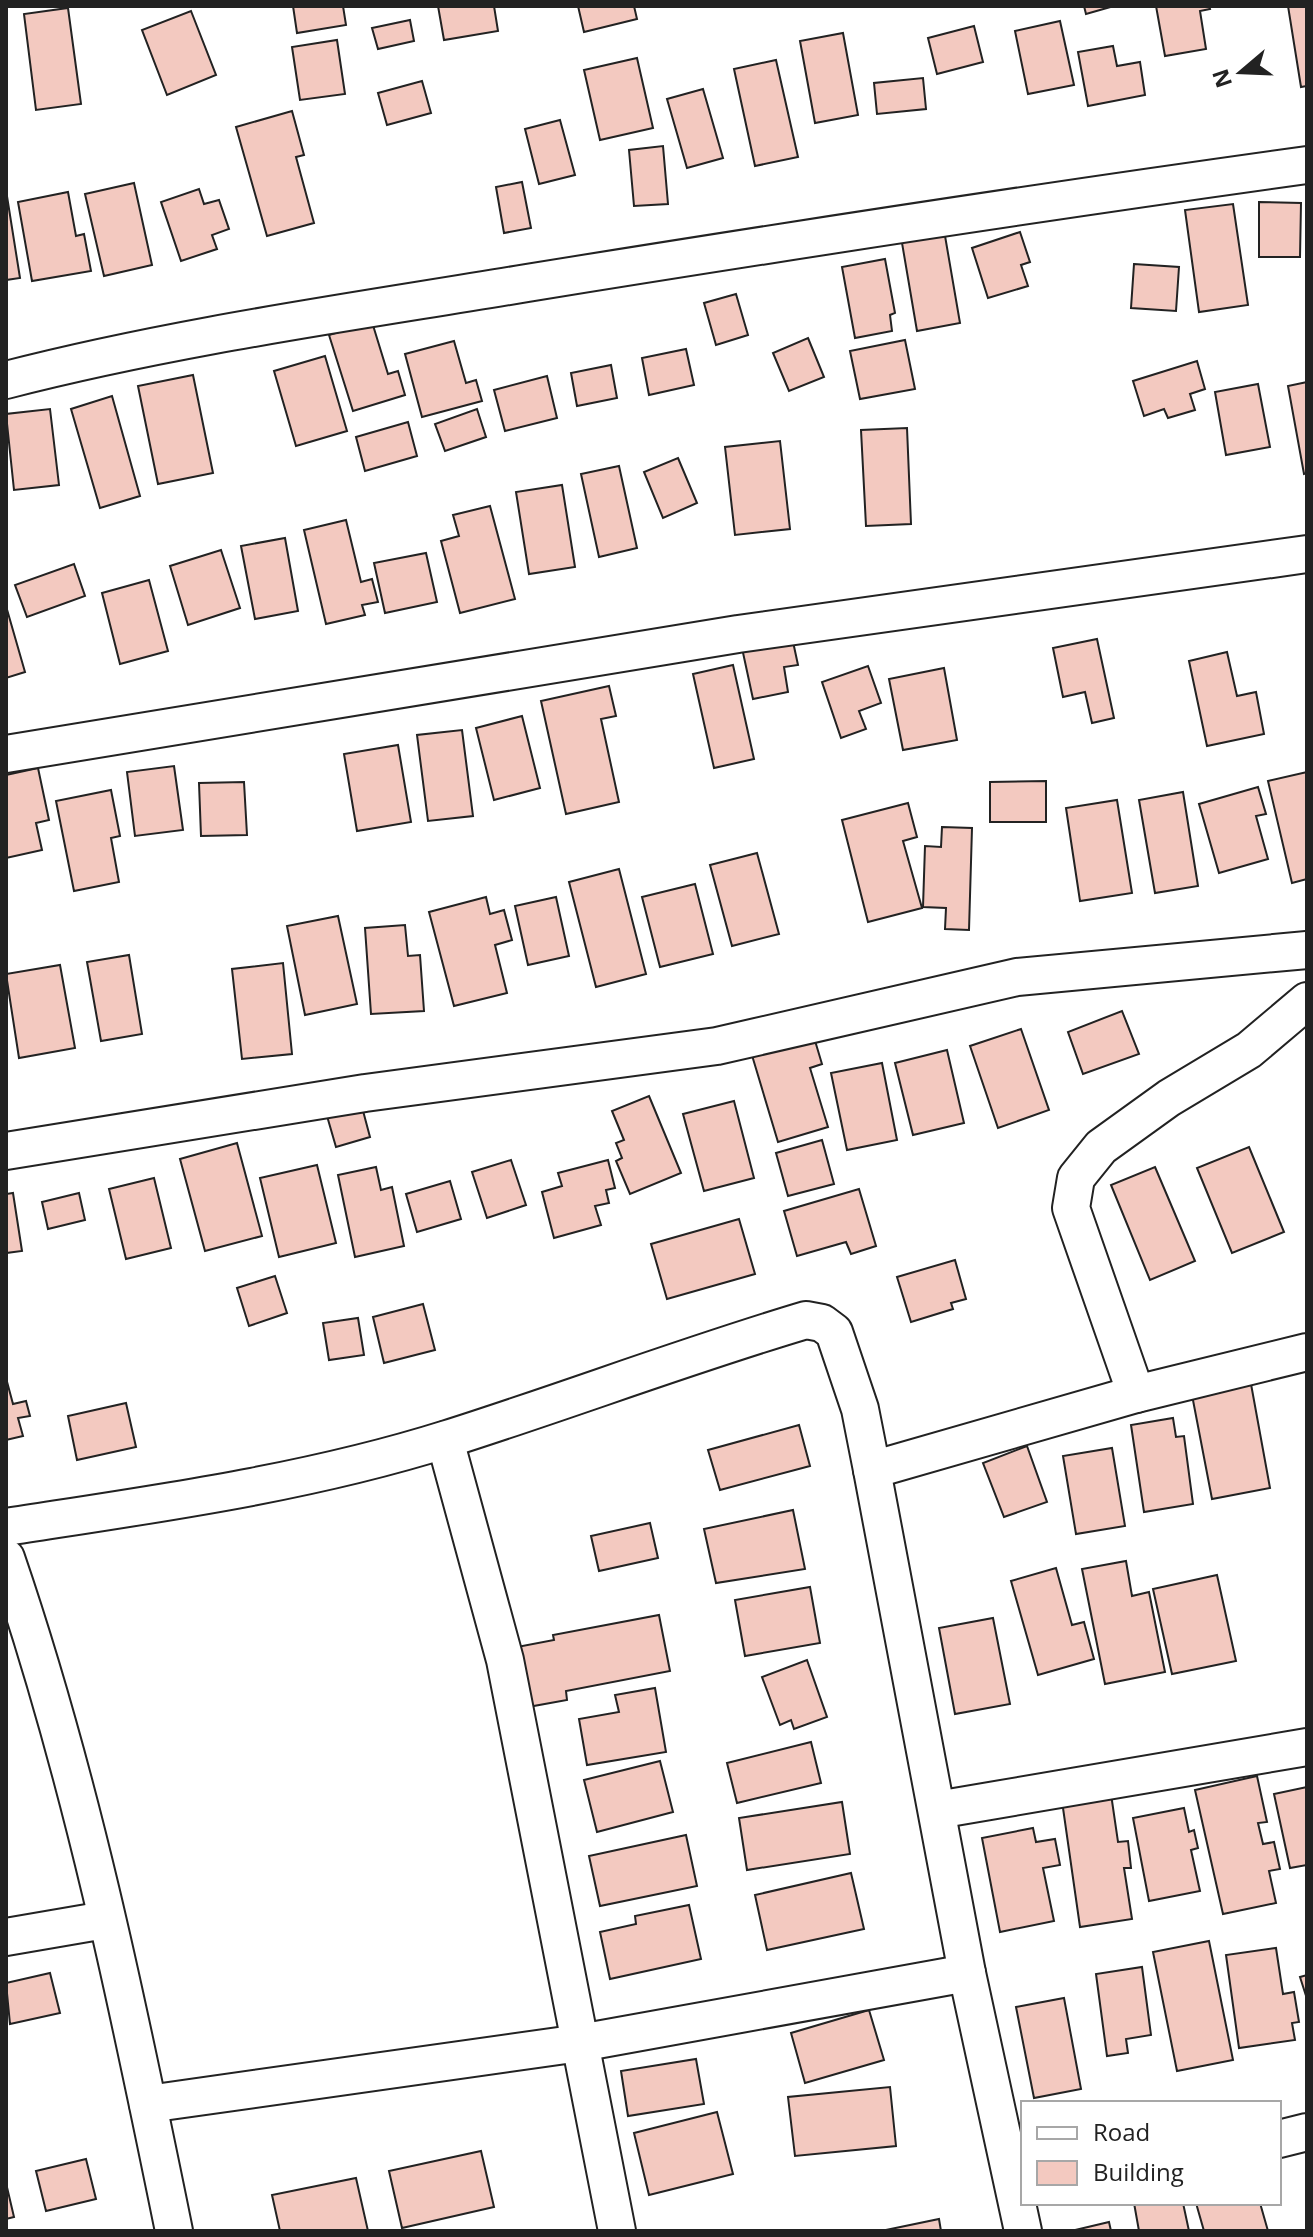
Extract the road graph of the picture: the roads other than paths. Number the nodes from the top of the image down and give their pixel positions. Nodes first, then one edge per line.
1 (1307, 165) edge
2 (6, 380) edge
3 (1307, 554) edge
4 (6, 754) edge
5 (1307, 950) edge
6 (1307, 1001) edge
7 (6, 1151) edge
8 (1307, 1352) edge
9 (1136, 1394) junction
10 (445, 1440) junction
11 (872, 1470) junction
12 (6, 1527) edge
13 (6, 1558) edge
14 (1307, 1747) edge
15 (937, 1810) junction
16 (105, 1920) junction
17 (6, 1937) edge
18 (967, 1973) junction
19 (580, 2043) junction
20 (148, 2104) junction
21 (1307, 2132) edge
22 (1281, 2138) edge
23 (1021, 2208) edge
24 (174, 2231) edge
25 (617, 2231) edge

1 - 2 street
3 - 4 street
5 - 7 street
6 - 9 street
8 - 9 street
9 - 11 street
10 - 11 street
10 - 12 street
10 - 19 street
11 - 15 street
13 - 16 street
14 - 15 street
15 - 18 street
16 - 17 street
16 - 20 street
18 - 19 street
18 - 23 street
19 - 20 street
19 - 25 street
20 - 24 street
21 - 22 street

